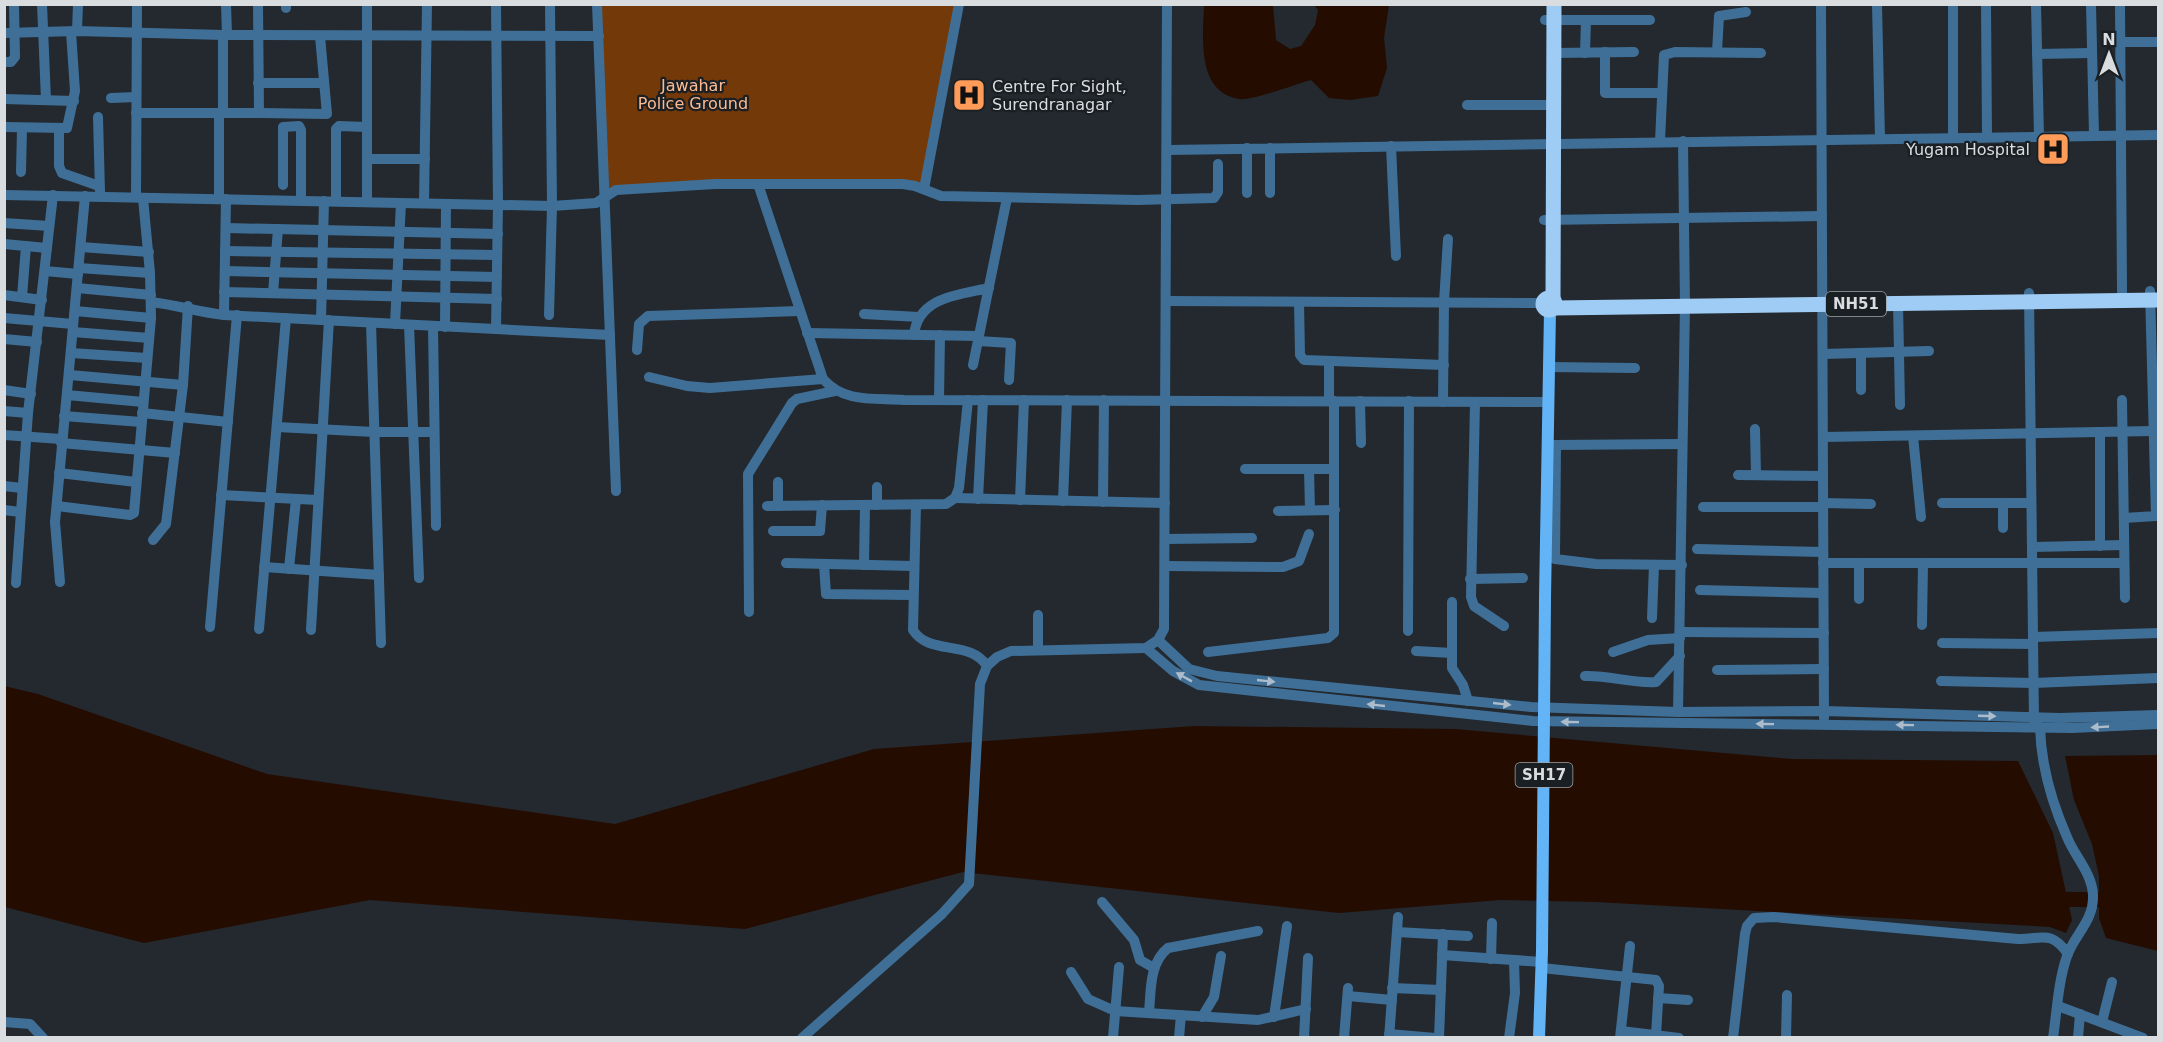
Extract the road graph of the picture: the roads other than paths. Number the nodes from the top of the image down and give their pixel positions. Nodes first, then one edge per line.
1 (14, 4) edge
2 (42, 4) edge
3 (78, 4) edge
4 (137, 4) edge
5 (226, 4) edge
6 (258, 4) edge
7 (367, 4) edge
8 (427, 4) edge
9 (496, 4) edge
10 (550, 4) edge
11 (597, 4) edge
12 (959, 4) edge
13 (1167, 4) edge
14 (1821, 4) edge
15 (1876, 4) edge
16 (1953, 4) edge
17 (1986, 4) edge
18 (2036, 4) edge
19 (2091, 4) edge
20 (2120, 4) edge
21 (1549, 12) edge
22 (1746, 12) dead end
23 (1586, 20) junction
24 (1650, 20) dead end
25 (74, 32) junction
26 (10, 33) edge
27 (42, 33) junction
28 (137, 33) junction
29 (225, 35) junction
30 (258, 35) junction
31 (320, 36) junction
32 (367, 36) junction
33 (427, 36) junction
34 (496, 36) junction
35 (550, 36) junction
36 (599, 36) junction
37 (2121, 42) junction
38 (2158, 42) edge
39 (1585, 52) junction
40 (1605, 52) junction
41 (1634, 52) dead end
42 (1717, 52) junction
43 (1554, 53) junction
44 (1761, 53) dead end
45 (2092, 53) junction
46 (2037, 54) junction
47 (4, 62) edge
48 (258, 83) junction
49 (324, 83) junction
50 (1661, 93) junction
51 (136, 97) junction
52 (111, 98) dead end
53 (4, 99) edge
54 (46, 100) junction
55 (74, 101) junction
56 (1467, 105) dead end
57 (1546, 105) junction
58 (221, 112) junction
59 (136, 113) junction
60 (259, 113) junction
61 (98, 117) dead end
62 (4, 127) edge
63 (367, 127) junction
64 (22, 128) junction
65 (59, 129) junction
66 (2123, 135) junction
67 (2158, 135) edge
68 (2094, 136) junction
69 (1988, 137) junction
70 (2039, 137) junction
71 (1953, 138) junction
72 (1880, 139) junction
73 (1821, 140) junction
74 (1660, 141) junction
75 (1683, 141) junction
76 (1550, 142) junction
77 (1391, 146) junction
78 (1247, 148) junction
79 (1270, 148) junction
80 (1167, 150) junction
81 (367, 159) junction
82 (425, 159) junction
83 (1218, 164) dead end
84 (21, 172) dead end
85 (758, 184) junction
86 (283, 185) dead end
87 (924, 189) junction
88 (100, 191) junction
89 (1247, 193) dead end
90 (1270, 193) dead end
91 (4, 195) edge
92 (53, 195) junction
93 (85, 196) junction
94 (605, 196) junction
95 (140, 197) junction
96 (1007, 198) junction
97 (223, 199) junction
98 (1166, 200) junction
99 (301, 201) junction
100 (324, 201) junction
101 (336, 201) junction
102 (367, 202) junction
103 (401, 203) junction
104 (424, 203) junction
105 (446, 204) junction
106 (498, 205) junction
107 (552, 206) junction
108 (1822, 216) junction
109 (1684, 219) junction
110 (1548, 220) junction
111 (4, 223) edge
112 (49, 226) junction
113 (226, 228) junction
114 (278, 229) junction
115 (323, 230) junction
116 (399, 232) junction
117 (446, 233) junction
118 (498, 234) junction
119 (1448, 239) dead end
120 (4, 244) edge
121 (26, 246) junction
122 (81, 247) junction
123 (47, 248) junction
124 (225, 251) junction
125 (323, 251) junction
126 (149, 252) junction
127 (276, 252) junction
128 (398, 253) junction
129 (446, 254) junction
130 (497, 255) junction
131 (1396, 256) dead end
132 (45, 271) junction
133 (78, 271) junction
134 (225, 271) junction
135 (274, 272) junction
136 (150, 273) junction
137 (322, 273) junction
138 (397, 274) junction
139 (446, 276) junction
140 (497, 277) junction
141 (77, 288) junction
142 (989, 288) junction
143 (224, 292) junction
144 (2122, 292) junction
145 (273, 293) junction
146 (321, 294) junction
147 (4, 295) edge
148 (2154, 295) edge
149 (396, 296) junction
150 (22, 297) junction
151 (2029, 297) junction
152 (445, 298) junction
153 (151, 299) junction
154 (497, 299) junction
155 (42, 300) junction
156 (1823, 300) junction
157 (1166, 301) junction
158 (1299, 302) junction
159 (1444, 302) junction
160 (1685, 302) junction
161 (1550, 303) junction
162 (1898, 303) junction
163 (188, 306) junction
164 (75, 311) junction
165 (799, 311) junction
166 (864, 314) dead end
167 (224, 315) junction
168 (237, 315) junction
169 (549, 315) dead end
170 (919, 316) junction
171 (4, 318) edge
172 (151, 318) junction
173 (286, 318) junction
174 (325, 320) junction
175 (39, 321) junction
176 (370, 323) junction
177 (395, 324) junction
178 (409, 325) junction
179 (433, 326) junction
180 (445, 327) junction
181 (73, 328) junction
182 (496, 329) junction
183 (807, 333) junction
184 (610, 335) junction
185 (914, 335) junction
186 (940, 335) junction
187 (149, 338) junction
188 (4, 339) edge
189 (978, 339) junction
190 (37, 342) junction
191 (2155, 349) edge
192 (637, 350) dead end
193 (1929, 351) dead end
194 (1899, 352) junction
195 (71, 353) junction
196 (1861, 353) junction
197 (1823, 354) junction
198 (110, 356) junction
199 (147, 358) junction
200 (1329, 363) junction
201 (973, 365) dead end
202 (1444, 365) junction
203 (1549, 367) junction
204 (1635, 368) dead end
205 (2155, 374) edge
206 (70, 375) junction
207 (649, 377) dead end
208 (109, 378) junction
209 (822, 379) junction
210 (1010, 380) dead end
211 (145, 381) junction
212 (183, 385) junction
213 (4, 390) edge
214 (1861, 390) dead end
215 (835, 391) junction
216 (31, 394) junction
217 (67, 395) junction
218 (939, 400) junction
219 (968, 400) junction
220 (983, 400) junction
221 (1024, 400) junction
222 (1067, 400) junction
223 (1104, 400) junction
224 (1166, 400) junction
225 (2122, 400) dead end
226 (1331, 401) junction
227 (1360, 401) junction
228 (1409, 401) junction
229 (1443, 402) junction
230 (1475, 402) junction
231 (1548, 402) junction
232 (1900, 405) dead end
233 (4, 411) edge
234 (142, 412) junction
235 (28, 413) junction
236 (64, 416) junction
237 (179, 417) junction
238 (228, 422) junction
239 (277, 427) junction
240 (1755, 429) dead end
241 (322, 431) junction
242 (2153, 431) junction
243 (374, 432) junction
244 (434, 432) junction
245 (2100, 432) junction
246 (2122, 432) junction
247 (413, 433) junction
248 (2031, 434) junction
249 (4, 435) edge
250 (1913, 436) junction
251 (26, 437) junction
252 (1823, 437) junction
253 (61, 441) junction
254 (1361, 443) dead end
255 (1682, 444) junction
256 (2156, 444) edge
257 (1552, 445) junction
258 (138, 450) junction
259 (175, 453) junction
260 (1245, 469) dead end
261 (1309, 469) junction
262 (1334, 469) junction
263 (59, 473) junction
264 (1738, 475) dead end
265 (1756, 475) junction
266 (1823, 476) junction
267 (136, 482) junction
268 (778, 482) dead end
269 (4, 486) edge
270 (877, 487) dead end
271 (22, 488) junction
272 (616, 491) dead end
273 (221, 495) junction
274 (270, 497) junction
275 (955, 498) junction
276 (296, 499) junction
277 (978, 499) junction
278 (318, 500) junction
279 (1020, 500) junction
280 (1063, 501) junction
281 (1103, 502) junction
282 (1165, 503) junction
283 (1942, 503) dead end
284 (2003, 503) junction
285 (2031, 503) junction
286 (1871, 504) dead end
287 (822, 505) junction
288 (865, 505) junction
289 (877, 505) junction
290 (916, 505) junction
291 (1823, 505) junction
292 (57, 506) junction
293 (1703, 507) dead end
294 (4, 510) edge
295 (1310, 510) junction
296 (1335, 510) junction
297 (1278, 511) dead end
298 (21, 512) junction
299 (1921, 517) dead end
300 (2124, 518) junction
301 (436, 526) dead end
302 (2002, 528) dead end
303 (773, 531) dead end
304 (1310, 534) dead end
305 (1165, 538) junction
306 (1252, 538) dead end
307 (153, 540) dead end
308 (2124, 545) junction
309 (2100, 546) junction
310 (2032, 547) junction
311 (1697, 549) dead end
312 (1823, 557) junction
313 (786, 563) dead end
314 (1859, 563) junction
315 (1923, 563) junction
316 (2124, 563) junction
317 (824, 564) junction
318 (2032, 564) junction
319 (864, 565) junction
320 (1653, 565) junction
321 (1682, 565) junction
322 (913, 566) junction
323 (1166, 566) junction
324 (264, 567) junction
325 (289, 569) junction
326 (314, 570) junction
327 (379, 575) junction
328 (419, 578) dead end
329 (1523, 578) dead end
330 (1470, 579) junction
331 (60, 582) dead end
332 (16, 583) dead end
333 (1700, 590) dead end
334 (1823, 593) junction
335 (912, 595) junction
336 (2125, 598) dead end
337 (1858, 599) dead end
338 (1452, 602) dead end
339 (749, 612) dead end
340 (1038, 615) dead end
341 (1652, 618) dead end
342 (1922, 625) dead end
343 (1504, 626) dead end
344 (210, 627) dead end
345 (259, 629) dead end
346 (311, 630) dead end
347 (1408, 631) dead end
348 (1824, 633) junction
349 (2158, 633) edge
350 (1680, 635) junction
351 (1158, 640) junction
352 (2033, 641) junction
353 (381, 643) dead end
354 (1942, 644) dead end
355 (1146, 648) junction
356 (1038, 650) junction
357 (1416, 651) dead end
358 (1208, 652) dead end
359 (1613, 652) dead end
360 (1452, 653) junction
361 (1680, 656) junction
362 (987, 666) junction
363 (1824, 669) junction
364 (1717, 670) dead end
365 (1585, 676) dead end
366 (2158, 678) edge
367 (1941, 681) dead end
368 (2033, 683) junction
369 (1468, 700) junction
370 (1824, 711) junction
371 (1678, 712) junction
372 (2158, 715) edge
373 (1824, 724) junction
374 (2036, 724) junction
375 (2158, 724) edge
376 (1102, 902) dead end
377 (1398, 916) dead end
378 (1492, 923) dead end
379 (1287, 926) dead end
380 (1258, 931) dead end
381 (1396, 932) junction
382 (1443, 934) junction
383 (1468, 936) dead end
384 (1630, 946) dead end
385 (2068, 954) junction
386 (1442, 955) junction
387 (1221, 956) dead end
388 (1308, 958) dead end
389 (1491, 959) junction
390 (1514, 960) junction
391 (1542, 960) junction
392 (1119, 967) dead end
393 (1154, 968) junction
394 (1071, 972) dead end
395 (1627, 976) junction
396 (2112, 982) dead end
397 (1392, 988) junction
398 (1441, 990) junction
399 (1787, 995) dead end
400 (1658, 998) junction
401 (1392, 1000) junction
402 (1688, 1000) dead end
403 (2058, 1006) junction
404 (1306, 1009) junction
405 (1115, 1011) junction
406 (1149, 1013) junction
407 (2080, 1014) junction
408 (1181, 1015) junction
409 (1202, 1017) junction
410 (1274, 1017) junction
411 (4, 1022) edge
412 (2102, 1022) junction
413 (2117, 1033) edge
414 (1621, 1034) edge
415 (1656, 1035) junction
416 (1389, 1036) edge
417 (43, 1038) edge
418 (802, 1038) edge
419 (1113, 1038) edge
420 (1179, 1038) edge
421 (1304, 1038) edge
422 (1344, 1038) edge
423 (1437, 1038) edge
424 (1509, 1038) edge
425 (1539, 1038) edge
426 (1680, 1038) edge
427 (1734, 1038) edge
428 (1786, 1038) edge
429 (2053, 1038) edge
430 (2079, 1038) edge
431 (2143, 1038) edge

1 - 26 street
2 - 27 street
3 - 25 street
4 - 28 street
5 - 29 street
6 - 30 street
7 - 32 street
8 - 33 street
9 - 34 street
10 - 35 street
11 - 36 street
12 - 87 street
13 - 80 street
14 - 73 street
15 - 72 street
16 - 71 street
17 - 69 street
18 - 46 street
19 - 45 street
20 - 37 street
21 - 23 street
21 - 43 highway
21 - 57 highway
22 - 42 street
23 - 24 street
23 - 39 street
25 - 27 street
25 - 28 street
25 - 55 street
26 - 27 street
26 - 47 street
27 - 54 street
28 - 29 street
28 - 51 street
29 - 30 street
29 - 58 street
30 - 31 street
30 - 48 street
31 - 32 street
31 - 49 street
32 - 33 street
32 - 63 street
33 - 34 street
33 - 82 street
34 - 35 street
34 - 106 street
35 - 36 street
35 - 107 street
36 - 94 street
37 - 38 street
37 - 66 street
39 - 40 street
39 - 43 street
40 - 41 street
40 - 50 street
42 - 44 street
42 - 50 street
43 - 76 highway
45 - 46 street
45 - 68 street
46 - 70 street
48 - 49 street
48 - 60 street
49 - 60 street
50 - 74 street
51 - 52 street
51 - 59 street
53 - 54 street
54 - 55 street
55 - 65 street
56 - 57 street
57 - 76 highway
58 - 59 street
58 - 60 street
58 - 97 street
59 - 95 street
61 - 88 street
62 - 64 street
63 - 81 street
63 - 101 street
64 - 65 street
64 - 84 street
65 - 88 street
66 - 67 street
66 - 68 street
66 - 144 street
68 - 70 street
69 - 70 street
69 - 71 street
71 - 72 street
72 - 73 street
73 - 75 street
73 - 108 street
74 - 75 street
74 - 76 street
75 - 109 street
76 - 77 street
76 - 110 highway
77 - 79 street
77 - 131 street
78 - 79 street
78 - 80 street
78 - 89 street
79 - 90 street
80 - 98 street
81 - 82 street
81 - 102 street
82 - 104 street
83 - 98 street
85 - 87 street
85 - 94 street
85 - 165 street
86 - 99 street
87 - 96 street
88 - 93 street
88 - 95 street
91 - 92 street
92 - 93 street
92 - 112 street
93 - 122 street
94 - 107 street
94 - 184 street
95 - 97 street
95 - 126 street
96 - 98 street
96 - 142 street
97 - 99 street
97 - 113 street
98 - 157 street
99 - 100 street
100 - 101 street
100 - 115 street
101 - 102 street
102 - 103 street
103 - 104 street
103 - 116 street
104 - 105 street
105 - 106 street
105 - 117 street
106 - 107 street
106 - 118 street
107 - 169 street
108 - 109 street
108 - 156 street
109 - 110 street
109 - 160 street
110 - 161 highway
111 - 112 street
112 - 123 street
113 - 114 street
113 - 124 street
114 - 115 street
114 - 127 street
115 - 116 street
115 - 125 street
116 - 117 street
116 - 128 street
117 - 118 street
117 - 129 street
118 - 130 street
119 - 159 street
120 - 121 street
121 - 123 street
121 - 150 street
122 - 126 street
122 - 133 street
123 - 132 street
124 - 127 street
124 - 134 street
125 - 127 street
125 - 128 street
125 - 137 street
126 - 136 street
127 - 135 street
128 - 129 street
128 - 138 street
129 - 130 street
129 - 139 street
130 - 140 street
132 - 133 street
132 - 155 street
133 - 136 street
133 - 141 street
134 - 135 street
134 - 143 street
135 - 137 street
135 - 145 street
136 - 153 street
137 - 138 street
137 - 146 street
138 - 139 street
138 - 149 street
139 - 140 street
139 - 152 street
140 - 154 street
141 - 153 street
141 - 164 street
142 - 170 street
142 - 189 street
143 - 145 street
143 - 167 street
144 - 148 highway, NH51
144 - 151 highway, NH51
145 - 146 street
146 - 149 street
146 - 174 street
147 - 150 street
148 - 151 highway, NH51
148 - 191 street
149 - 152 street
149 - 177 street
150 - 155 street
151 - 156 highway, NH51
151 - 162 highway, NH51
151 - 248 street
152 - 154 street
152 - 180 street
153 - 163 street
153 - 172 street
154 - 182 street
155 - 175 street
156 - 160 highway, NH51
156 - 162 highway, NH51
156 - 197 street
157 - 158 street
157 - 224 street
158 - 159 street
158 - 200 street
159 - 161 street
159 - 202 street
160 - 161 highway, NH51
160 - 255 street
161 - 203 main road, SH17
162 - 194 street
163 - 167 street
163 - 212 street
164 - 172 street
164 - 181 street
165 - 183 street
165 - 192 street
166 - 170 street
167 - 168 street
168 - 173 street
168 - 238 street
170 - 185 street
171 - 175 street
172 - 187 street
173 - 174 street
173 - 239 street
174 - 176 street
174 - 241 street
175 - 181 street
175 - 190 street
176 - 177 street
176 - 243 street
177 - 178 street
178 - 179 street
178 - 247 street
179 - 180 street
179 - 244 street
180 - 182 street
181 - 187 street
181 - 195 street
182 - 184 street
183 - 185 street
183 - 209 street
184 - 272 street
185 - 186 street
186 - 189 street
186 - 218 street
187 - 199 street
188 - 190 street
189 - 201 street
189 - 210 street
190 - 216 street
191 - 205 street
193 - 194 street
194 - 196 street
194 - 232 street
195 - 198 street
195 - 206 street
196 - 197 street
196 - 214 street
197 - 252 street
198 - 199 street
198 - 208 street
199 - 211 street
200 - 202 street
200 - 226 street
202 - 229 street
203 - 204 street
203 - 231 main road, SH17
205 - 242 street
206 - 208 street
206 - 217 street
207 - 209 street
208 - 211 street
209 - 215 street
211 - 212 street
211 - 234 street
212 - 237 street
213 - 216 street
215 - 218 street
215 - 339 street
216 - 235 street
217 - 234 street
217 - 236 street
218 - 219 street
219 - 220 street
219 - 275 street
220 - 221 street
220 - 277 street
221 - 222 street
221 - 279 street
222 - 223 street
222 - 280 street
223 - 224 street
223 - 281 street
224 - 226 street
224 - 282 street
225 - 246 street
226 - 227 street
226 - 262 street
227 - 228 street
227 - 254 street
228 - 229 street
228 - 347 street
229 - 230 street
230 - 231 street
230 - 330 street
231 - 257 main road, SH17
233 - 235 street
234 - 236 street
234 - 237 street
234 - 258 street
235 - 251 street
236 - 253 street
237 - 238 street
237 - 259 street
238 - 273 street
239 - 241 street
239 - 274 street
240 - 265 street
241 - 243 street
241 - 278 street
242 - 246 street
242 - 256 street
243 - 247 street
243 - 327 street
244 - 247 street
244 - 301 street
245 - 246 street
245 - 248 street
245 - 309 street
246 - 300 street
247 - 328 street
248 - 250 street
248 - 285 street
249 - 251 street
250 - 252 street
250 - 299 street
251 - 253 street
251 - 271 street
252 - 266 street
253 - 258 street
253 - 263 street
255 - 257 street
255 - 321 street
256 - 300 street
257 - 320 street
257 - 391 main road, SH17, bridge
258 - 259 street
258 - 267 street
259 - 307 street
260 - 261 street
261 - 262 street
261 - 295 street
262 - 296 street
263 - 267 street
263 - 292 street
264 - 265 street
265 - 266 street
266 - 291 street
267 - 292 street
268 - 287 street
269 - 271 street
270 - 289 street
271 - 298 street
273 - 274 street
273 - 344 street
274 - 276 street
274 - 324 street
275 - 277 street
275 - 290 street
276 - 278 street
276 - 325 street
277 - 279 street
278 - 326 street
279 - 280 street
280 - 281 street
281 - 282 street
282 - 305 street
283 - 284 street
284 - 285 street
284 - 302 street
285 - 310 street
286 - 291 street
287 - 288 street
287 - 303 street
288 - 289 street
288 - 319 street
289 - 290 street
290 - 322 street
291 - 293 street
291 - 312 street
292 - 331 street
294 - 298 street
295 - 296 street
295 - 297 street
296 - 358 street
298 - 332 street
300 - 308 street
304 - 323 street
305 - 306 street
305 - 323 street
308 - 309 street
308 - 316 street
309 - 310 street
310 - 318 street
311 - 312 street
312 - 314 street
312 - 334 street
313 - 317 street
314 - 315 street
314 - 337 street
315 - 318 street
315 - 342 street
316 - 318 street
316 - 336 street
317 - 319 street
317 - 335 street
318 - 352 street
319 - 322 street
320 - 321 street
320 - 341 street
321 - 350 street
322 - 335 street
323 - 351 street
324 - 325 street
324 - 345 street
325 - 326 street
326 - 327 street
326 - 346 street
327 - 353 street
329 - 330 street
330 - 343 street
333 - 334 street
334 - 348 street
335 - 362 street
338 - 360 street
340 - 356 street
348 - 350 street
348 - 363 street
349 - 352 street
350 - 359 street
350 - 361 street
351 - 355 street
351 -> 369 street
352 - 354 street
352 - 368 street
355 - 356 street
373 -> 355 street
356 - 362 street
357 - 360 street
360 - 369 street
361 - 365 street
361 - 371 street
362 - 418 street
363 - 364 street
363 - 370 street
366 - 368 street
367 - 368 street
368 - 374 street
369 -> 371 street
370 - 371 street
370 - 373 street
370 -> 374 street
372 - 374 street
374 -> 373 street
375 -> 374 street
374 - 385 street
376 - 393 street
377 - 381 street
378 - 389 street
379 - 410 street
380 - 393 street
381 - 382 street
381 - 397 street
382 - 383 street
382 - 386 street
384 - 395 street
385 - 403 street
385 - 427 street
386 - 389 street
386 - 398 street
387 - 409 street
388 - 404 street
389 - 390 street
390 - 391 street
390 - 424 street
391 - 395 street
391 - 425 main road, SH17
392 - 405 street
393 - 406 street
394 - 405 street
395 - 400 street
395 - 414 street
396 - 412 street
397 - 398 street
397 - 401 street
398 - 423 street
399 - 428 street
400 - 402 street
400 - 415 street
401 - 416 street
401 - 422 street
403 - 407 street
403 - 429 street
404 - 410 street
404 - 421 street
405 - 406 street
405 - 419 street
406 - 408 street
407 - 412 street
407 - 430 street
408 - 409 street
408 - 420 street
409 - 410 street
411 - 417 street
412 - 413 street
413 - 431 street
414 - 415 street
415 - 426 street
416 - 423 street

